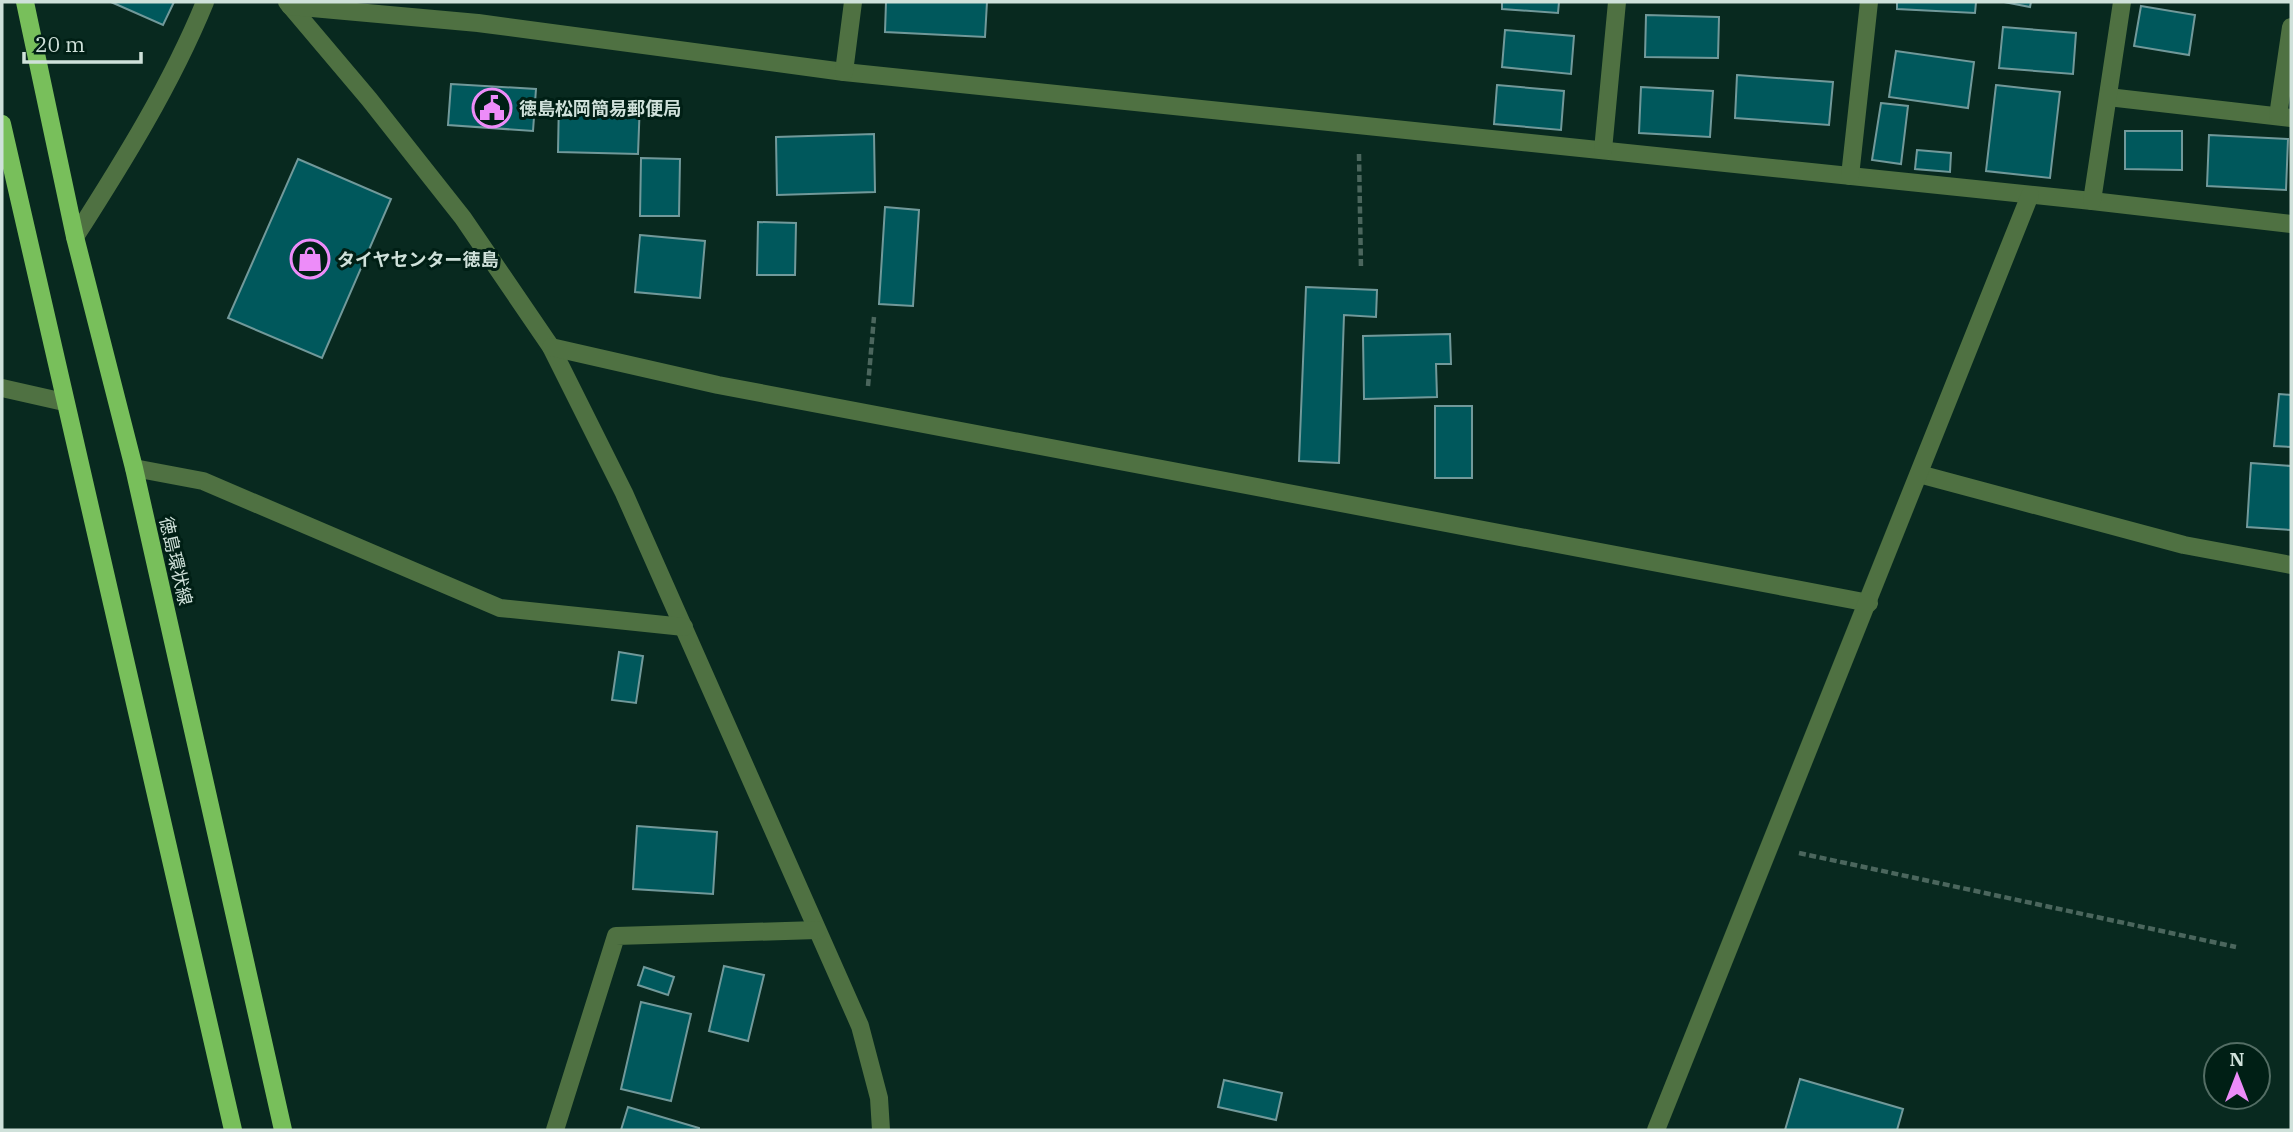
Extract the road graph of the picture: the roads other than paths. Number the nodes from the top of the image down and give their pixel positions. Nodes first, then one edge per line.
1 (25, 2) edge
2 (205, 2) edge
3 (853, 2) edge
4 (1616, 2) edge
5 (1869, 2) edge
6 (2122, 2) edge
7 (288, 4) edge
8 (2291, 27) edge
9 (844, 72) junction
10 (2108, 97) junction
11 (2284, 117) edge
12 (2, 124) edge
13 (1603, 150) junction
14 (1850, 176) junction
15 (2030, 195) junction
16 (2092, 201) junction
17 (2291, 224) edge
18 (75, 237) junction
19 (551, 347) junction
20 (2, 388) edge
21 (64, 402) junction
22 (134, 468) junction
23 (1919, 474) junction
24 (2291, 565) edge
25 (1869, 603) junction
26 (684, 628) junction
27 (817, 930) junction
28 (233, 1130) edge
29 (283, 1130) edge
30 (555, 1130) edge
31 (881, 1130) edge
32 (1656, 1130) edge

1 - 18 main road, 徳島環状線
2 - 18 street
3 - 9 street
4 - 13 street
5 - 14 street
6 - 10 street
7 - 9 street
7 - 19 street
8 - 11 street
9 - 13 street
10 - 11 street
10 - 16 street
12 - 21 main road
13 - 14 street
14 - 15 street
15 - 16 street
15 - 23 street
16 - 17 street
18 - 22 main road, 徳島環状線
19 - 25 street
19 - 26 street
20 - 21 street
21 - 28 main road
22 - 26 street
22 - 29 main road, 徳島環状線
23 - 24 street
23 - 25 street
25 - 32 street
26 - 27 street
27 - 30 street
27 - 31 street

